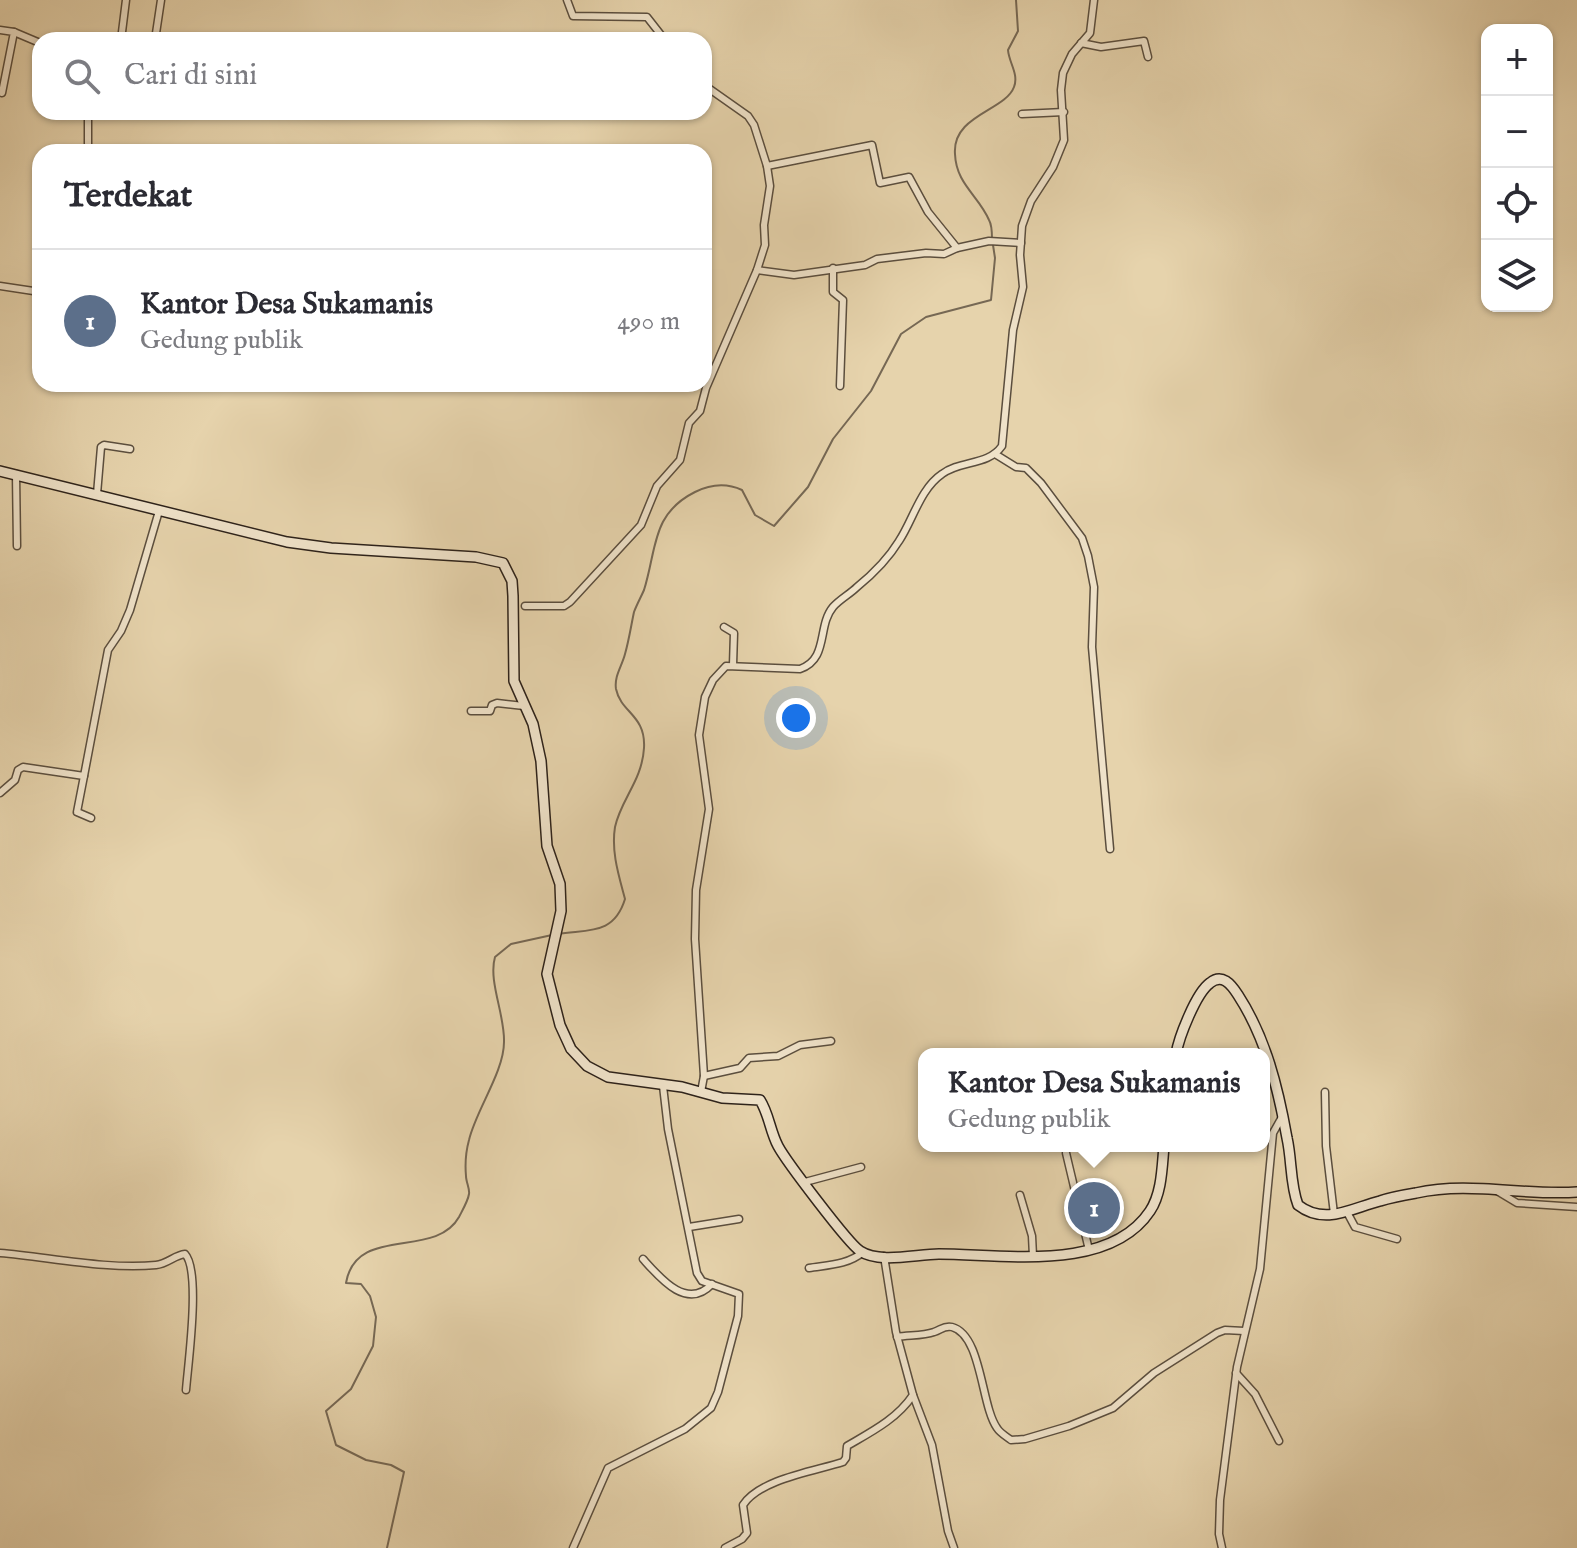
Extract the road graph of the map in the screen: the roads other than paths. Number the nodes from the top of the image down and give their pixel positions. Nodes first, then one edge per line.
1 (126, 0) edge
2 (161, 0) edge
3 (567, 0) edge
4 (1094, 0) edge
5 (0, 30) edge
6 (14, 32) junction
7 (122, 32) edge
8 (156, 32) edge
9 (659, 32) edge
10 (32, 40) edge
11 (1081, 43) junction
12 (1148, 57) dead end
13 (712, 91) edge
14 (2, 93) dead end
15 (1064, 112) junction
16 (1022, 114) dead end
17 (88, 120) edge
18 (88, 144) edge
19 (767, 166) junction
20 (1021, 243) junction
21 (957, 248) junction
22 (833, 268) junction
23 (757, 270) junction
24 (0, 286) edge
25 (32, 291) edge
26 (712, 374) edge
27 (840, 386) dead end
28 (705, 392) edge
29 (130, 449) dead end
30 (995, 454) junction
31 (0, 471) edge
32 (16, 474) junction
33 (97, 494) junction
34 (159, 511) junction
35 (17, 546) dead end
36 (525, 606) dead end
37 (724, 627) dead end
38 (733, 665) junction
39 (524, 706) junction
40 (471, 711) dead end
41 (84, 776) junction
42 (0, 793) edge
43 (91, 818) dead end
44 (1110, 849) dead end
45 (831, 1041) dead end
46 (1178, 1048) edge
47 (1265, 1048) edge
48 (1270, 1070) edge
49 (704, 1076) junction
50 (663, 1086) junction
51 (701, 1092) junction
52 (1325, 1092) dead end
53 (1282, 1117) junction
54 (1163, 1152) edge
55 (1066, 1153) dead end
56 (861, 1167) dead end
57 (805, 1182) junction
58 (1497, 1191) junction
59 (1577, 1192) edge
60 (1020, 1195) dead end
61 (1577, 1207) edge
62 (1334, 1214) junction
63 (1348, 1214) junction
64 (739, 1219) dead end
65 (689, 1227) junction
66 (1397, 1239) dead end
67 (1089, 1250) junction
68 (863, 1252) junction
69 (0, 1253) edge
70 (884, 1256) junction
71 (1033, 1256) junction
72 (643, 1259) dead end
73 (809, 1268) dead end
74 (712, 1284) junction
75 (1244, 1331) junction
76 (897, 1337) junction
77 (1236, 1373) junction
78 (186, 1390) dead end
79 (913, 1395) junction
80 (1279, 1441) dead end
81 (573, 1548) edge
82 (725, 1548) edge
83 (954, 1548) edge
84 (1222, 1548) edge

1 - 7 street
2 - 8 street
3 - 9 street
4 - 11 street
5 - 6 street
6 - 10 street
6 - 14 street
11 - 12 street
11 - 15 street
13 - 19 street
15 - 16 street
15 - 20 street
17 - 18 street
19 - 21 street
19 - 23 street
20 - 21 street
20 - 30 street
21 - 22 street
22 - 23 street
22 - 27 street
23 - 26 street
24 - 25 street
28 - 36 street
29 - 33 street
30 - 38 street
30 - 44 street
31 - 32 street
32 - 33 street
32 - 35 street
33 - 34 street
34 - 39 street
34 - 41 street
37 - 38 street
38 - 49 street
39 - 40 street
39 - 50 street
41 - 42 street
41 - 43 street
45 - 49 street
46 - 47 street
48 - 53 street
49 - 51 street
50 - 51 street
50 - 65 street
51 - 57 street
52 - 62 street
53 - 62 street
53 - 75 street
54 - 67 street
55 - 67 street
56 - 57 street
57 - 68 street
58 - 59 street
58 - 61 street
58 - 63 street
60 - 71 street
62 - 63 street
63 - 66 street
64 - 65 street
65 - 74 street
67 - 71 street
68 - 70 street
68 - 73 street
69 - 78 street
70 - 71 street
70 - 76 street
72 - 74 street
74 - 81 street
75 - 76 street
75 - 77 street
76 - 79 street
77 - 80 street
77 - 84 street
79 - 82 street
79 - 83 street

